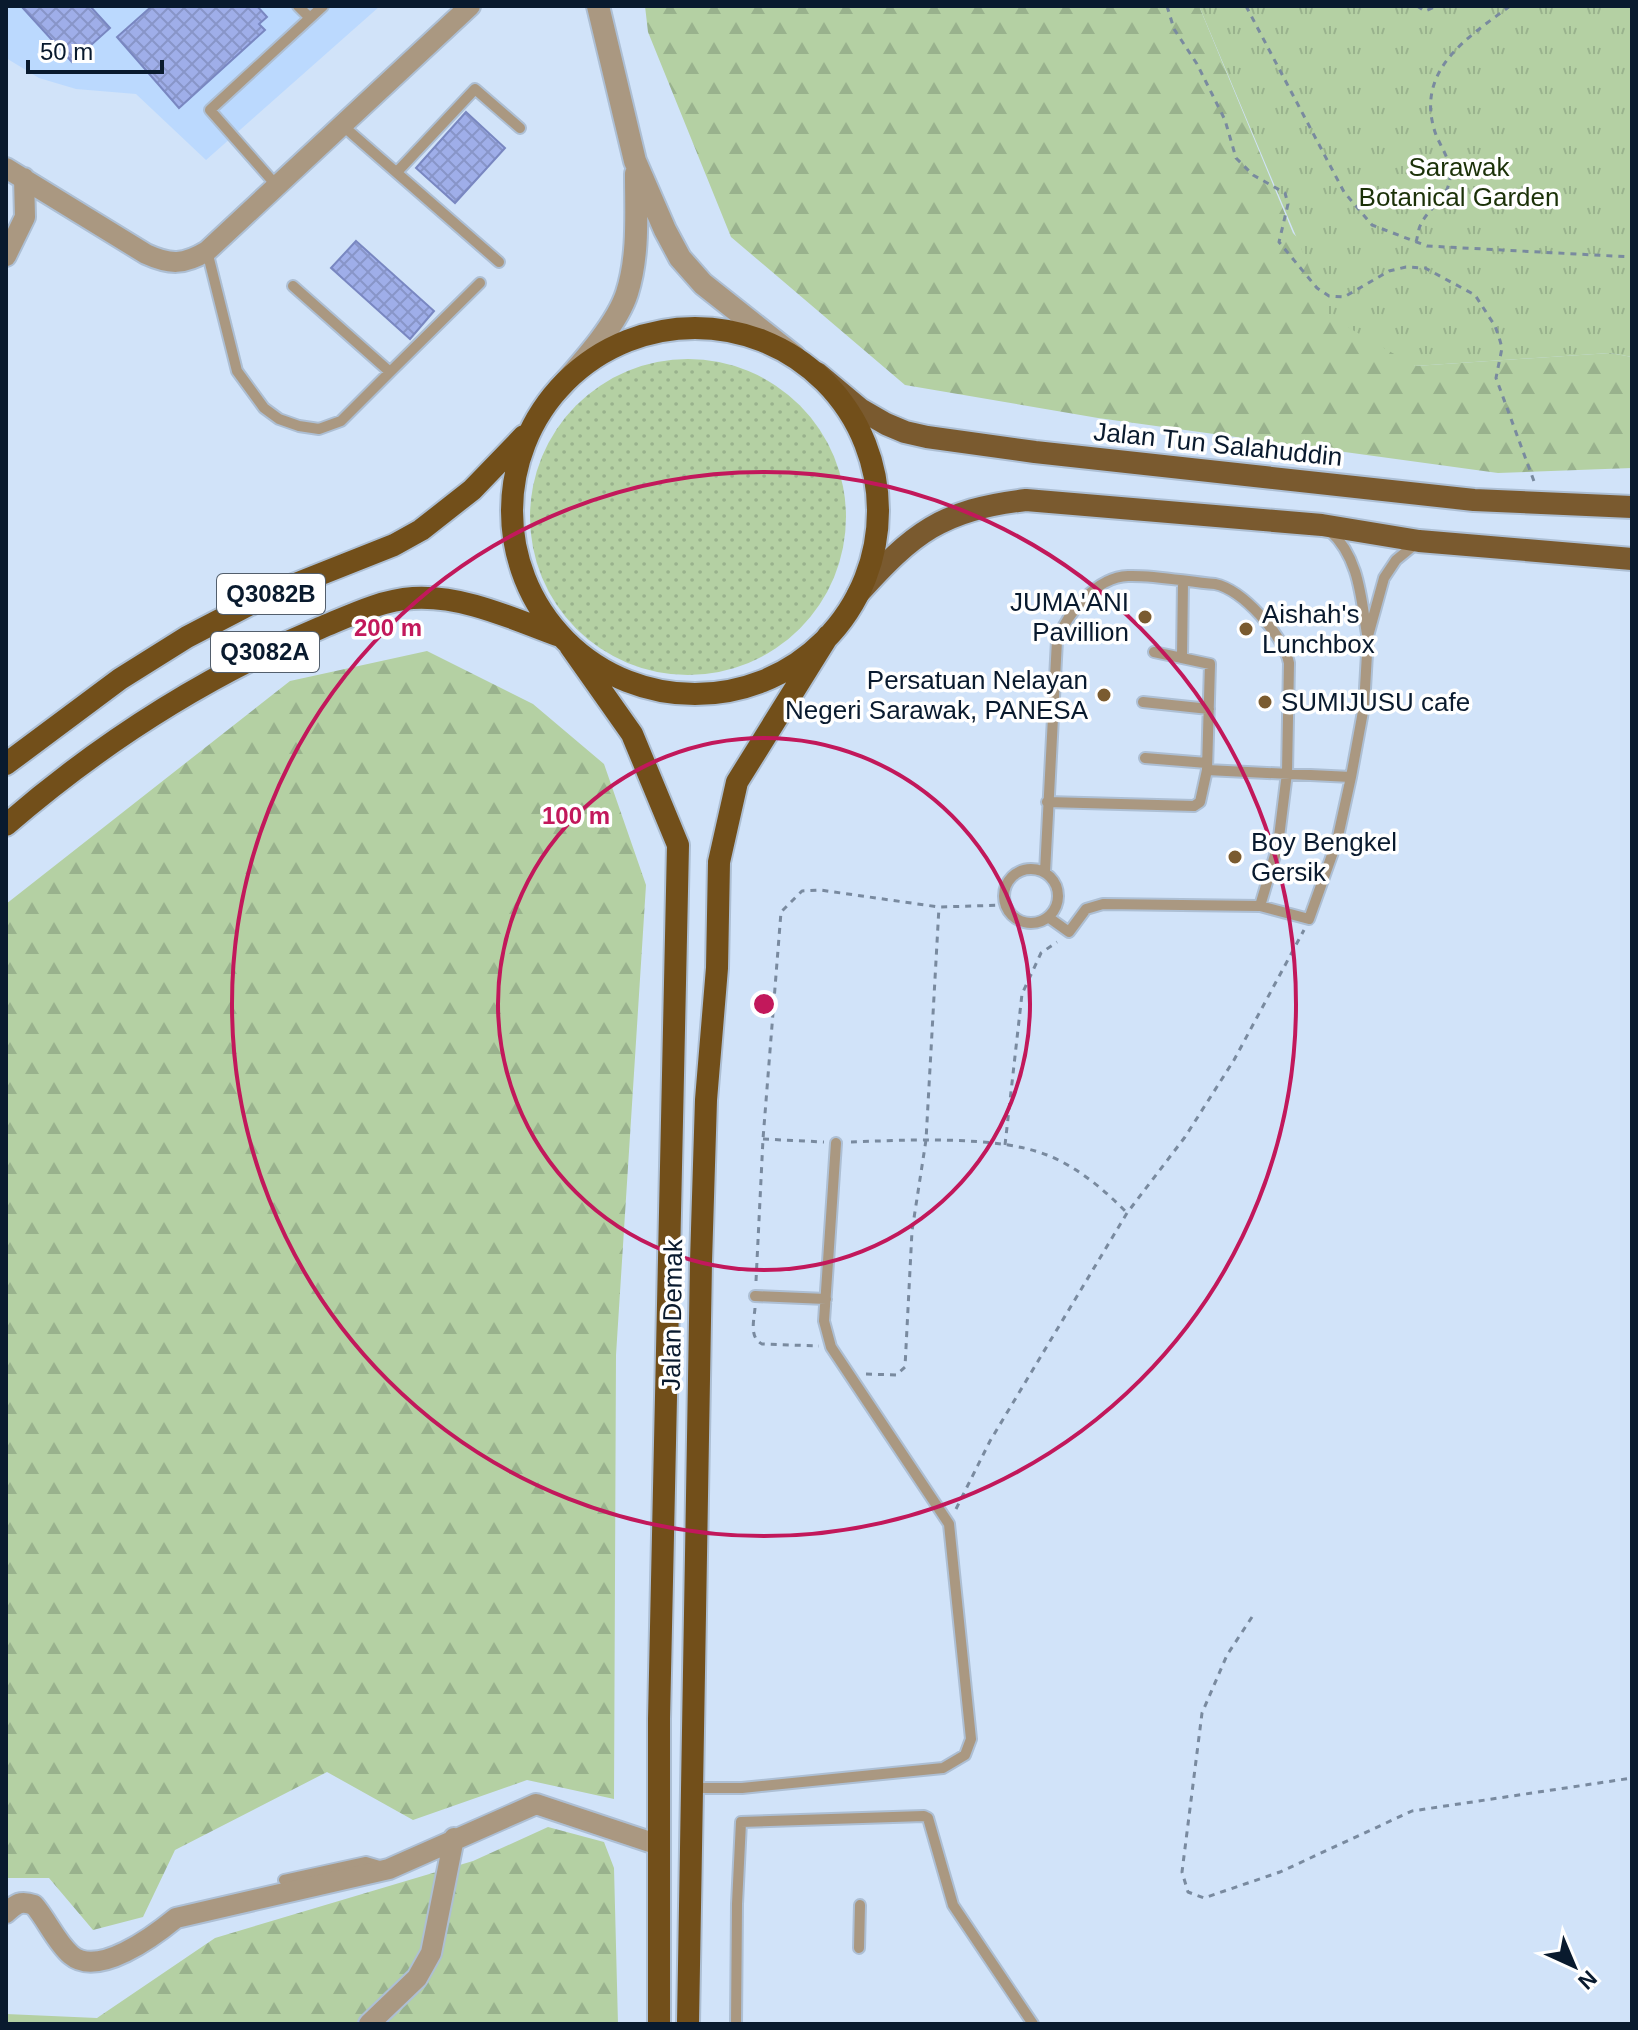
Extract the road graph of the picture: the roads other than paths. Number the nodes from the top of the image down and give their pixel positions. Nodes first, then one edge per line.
1 (298, 6) edge
2 (323, 6) edge
3 (470, 6) edge
4 (598, 6) edge
5 (310, 18) junction
6 (342, 125) junction
7 (520, 128) dead end
8 (635, 161) junction
9 (397, 172) junction
10 (15, 173) edge
11 (276, 185) junction
12 (207, 251) junction
13 (6, 256) edge
14 (499, 262) dead end
15 (480, 283) dead end
16 (293, 286) dead end
17 (794, 356) junction
18 (390, 372) junction
19 (817, 373) junction
20 (558, 390) junction
21 (532, 427) junction
22 (1632, 507) edge
23 (1322, 525) junction
24 (1419, 541) junction
25 (1632, 559) edge
26 (1183, 581) junction
27 (858, 594) junction
28 (828, 636) junction
29 (1368, 636) junction
30 (565, 642) junction
31 (1154, 652) dead end
32 (1182, 657) junction
33 (1143, 702) dead end
34 (1209, 709) junction
35 (1145, 758) dead end
36 (6, 764) edge
37 (1207, 766) junction
38 (1287, 773) junction
39 (1351, 777) junction
40 (1047, 802) junction
41 (6, 825) edge
42 (1045, 872) junction
43 (1260, 906) junction
44 (1048, 917) junction
45 (836, 1143) road end
46 (755, 1296) road end
47 (826, 1299) junction
48 (691, 1788) junction
49 (454, 1838) junction
50 (659, 1845) junction
51 (389, 1869) junction
52 (284, 1880) dead end
53 (860, 1905) dead end
54 (6, 1913) edge
55 (859, 1948) dead end
56 (369, 2024) edge
57 (659, 2024) edge
58 (688, 2024) edge
59 (736, 2024) edge
60 (1033, 2024) edge

1 - 5 lane
2 - 5 lane
3 - 6 street
4 - 8 street
5 - 11 lane
6 - 9 lane
6 - 11 street
7 - 9 lane
8 - 17 street
8 - 20 street
9 - 14 lane
10 - 12 street
10 - 13 street
11 - 12 street
12 - 18 lane
15 - 18 lane
16 - 18 lane
17 - 19 highway
17 - 20 highway
19 - 22 main road, Jalan Tun Salahuddin
19 - 27 highway
20 - 21 highway
21 - 30 highway, Jalan Demak
21 - 36 highway, Q3082B
23 - 24 main road
23 - 27 main road
23 - 29 lane
24 - 25 main road
24 - 29 lane
26 - 32 lane
26 - 38 lane
26 - 40 lane
27 - 28 highway
28 - 30 highway
28 - 48 highway, Jalan Demak
29 - 39 lane
30 - 41 highway, Q3082A
30 - 50 highway, Jalan Demak
31 - 32 lane
32 - 34 lane
33 - 34 lane
34 - 37 lane
35 - 37 lane
37 - 38 lane
37 - 40 lane
38 - 39 lane
38 - 43 lane
39 - 43 lane
40 - 42 lane
42 - 44 lane
42 - 44 lane
43 - 44 lane
45 - 47 lane
46 - 47 lane
47 - 48 lane
48 - 58 highway, Jalan Demak
49 - 50 street
49 - 51 street
49 - 56 street
50 - 57 highway, Jalan Demak
51 - 52 lane
51 - 54 street
53 - 55 lane
59 - 60 lane

